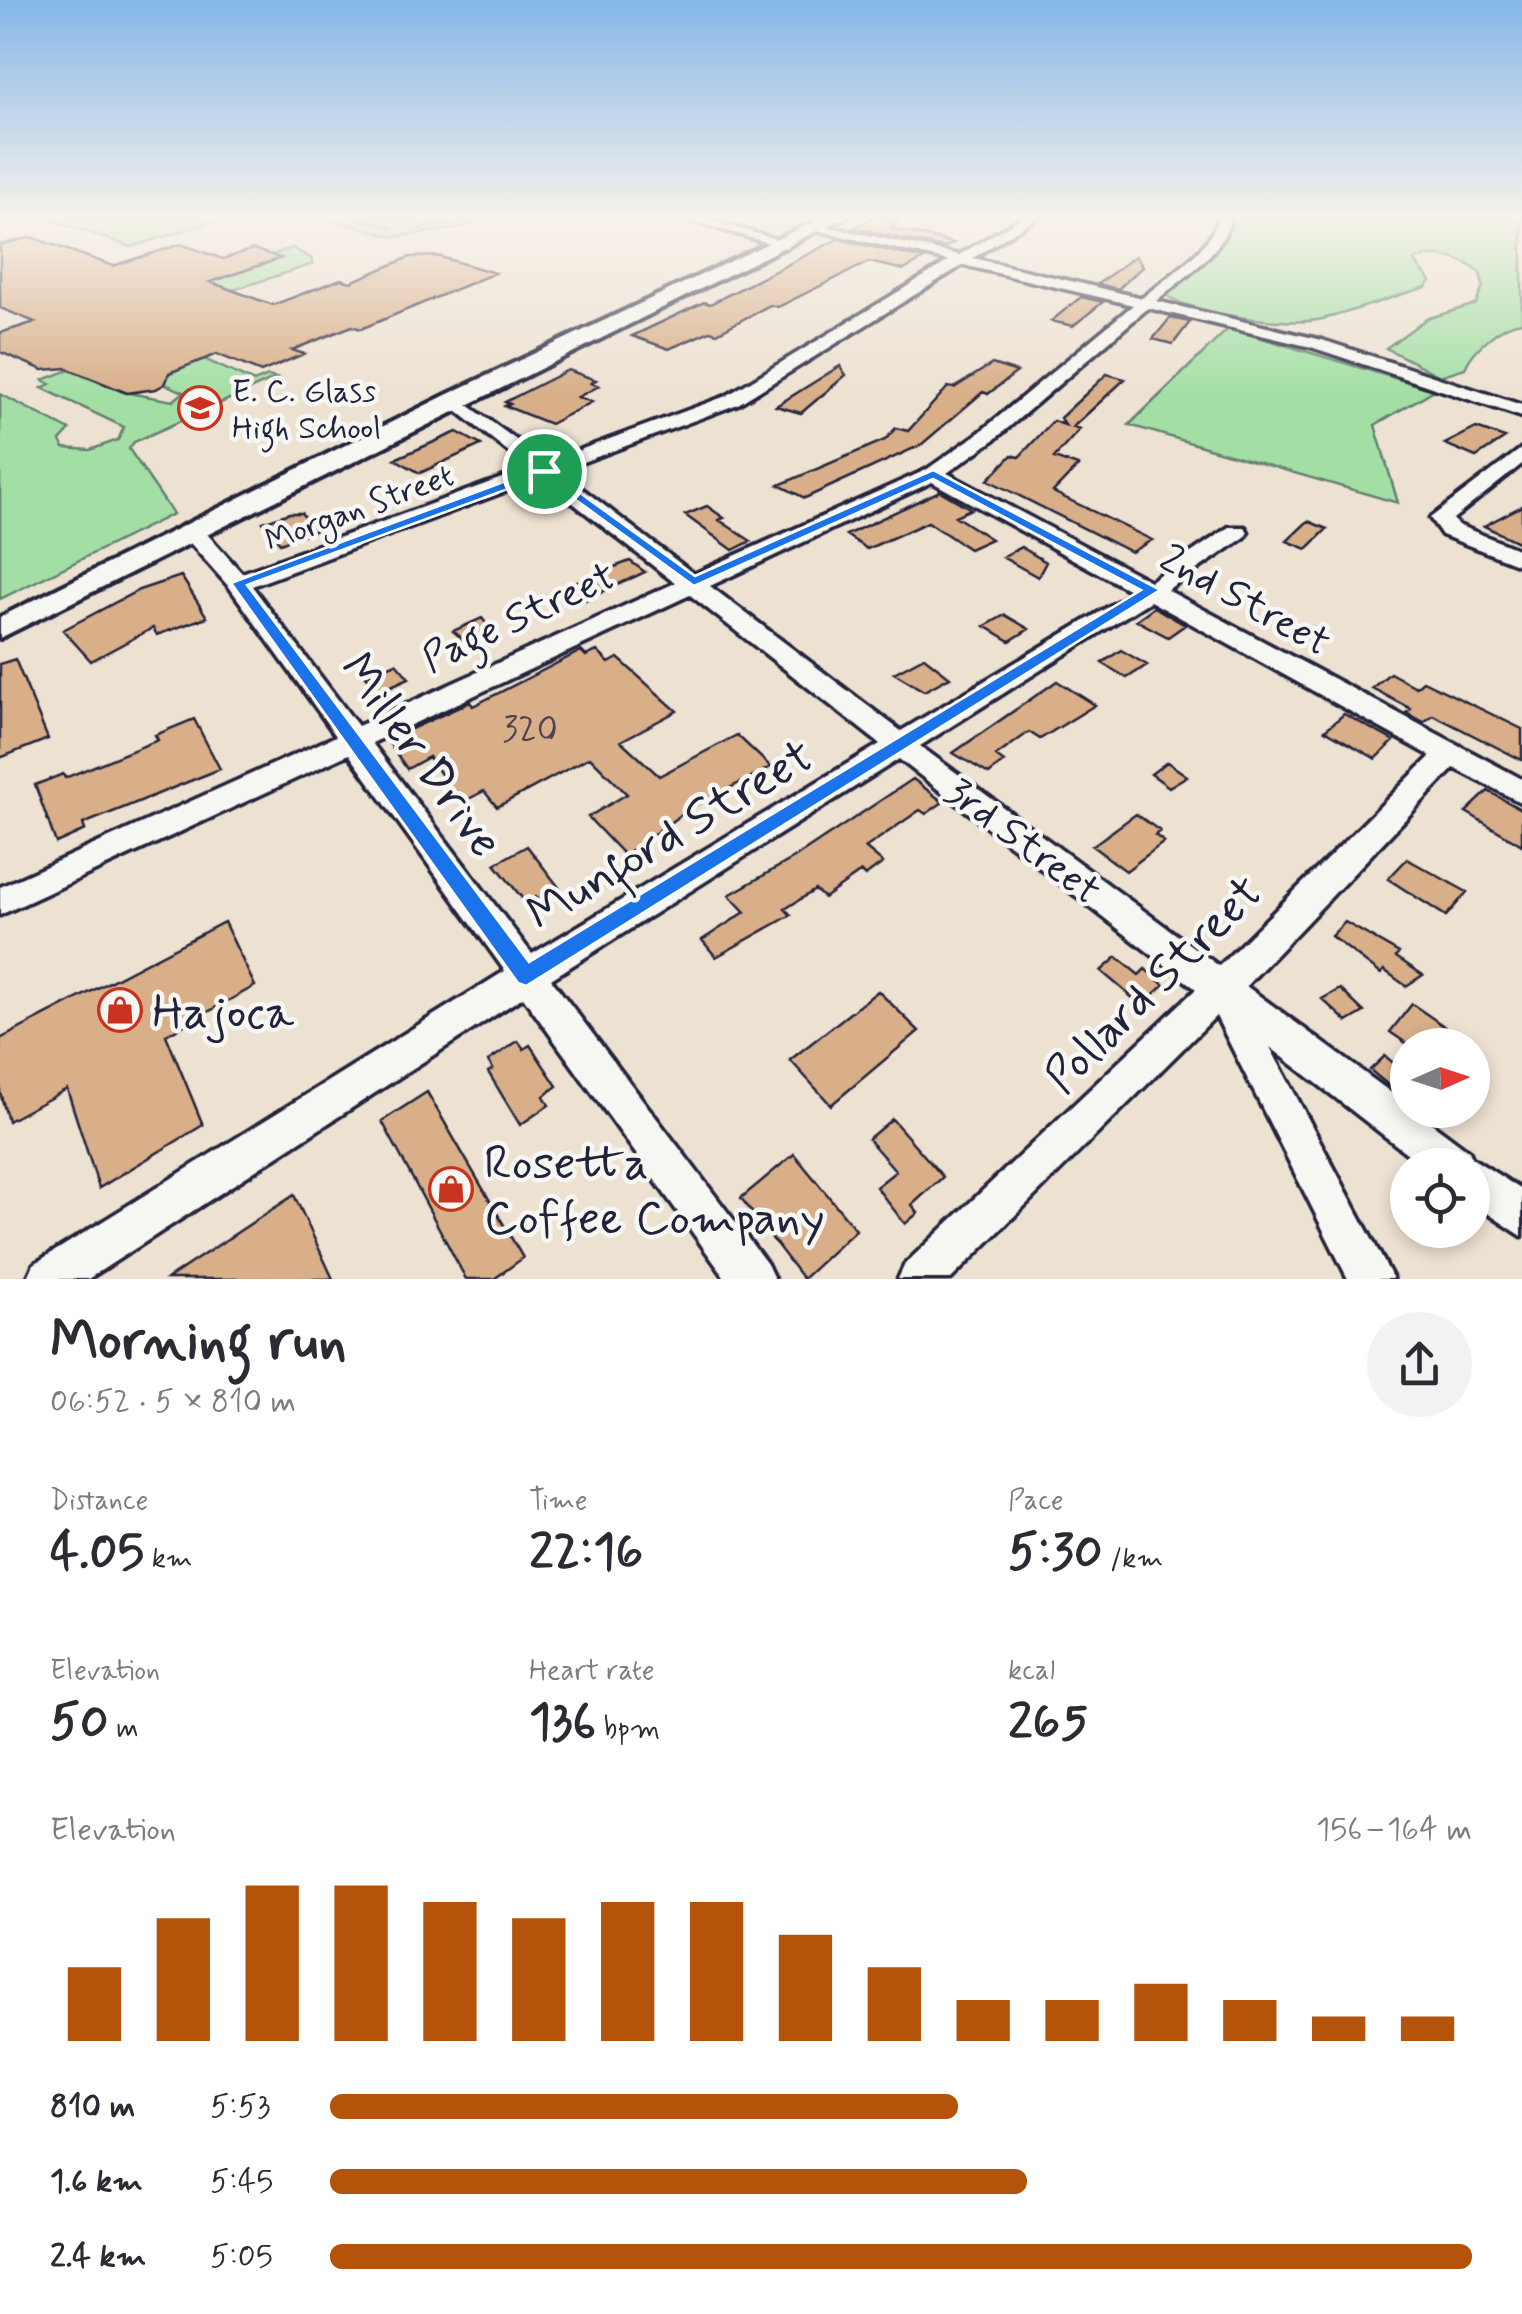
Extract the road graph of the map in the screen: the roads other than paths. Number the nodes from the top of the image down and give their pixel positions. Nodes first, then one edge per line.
1 (719, 276) edge
2 (935, 276) edge
3 (1029, 276) edge
4 (1176, 276) edge
5 (1143, 302) junction
6 (454, 400) junction
7 (1522, 410) edge
8 (1522, 454) edge
9 (544, 471) junction
10 (933, 474) junction
11 (191, 530) junction
12 (1237, 532) dead end
13 (1522, 559) edge
14 (694, 582) junction
15 (238, 583) junction
16 (1152, 590) junction
17 (5, 626) edge
18 (354, 738) junction
19 (901, 746) junction
20 (1450, 754) junction
21 (1522, 792) edge
22 (0, 902) edge
23 (526, 976) junction
24 (1221, 988) junction
25 (1433, 1148) edge
26 (1490, 1192) edge
27 (1522, 1216) edge
28 (50, 1279) edge
29 (752, 1279) edge
30 (920, 1279) edge
31 (1371, 1279) edge

1 - 6 main road
2 - 9 street, Morgan Street
3 - 5 street
4 - 5 street, Page Street
5 - 7 street
5 - 10 street, Page Street
6 - 9 street, 3rd Street
6 - 11 main road
8 - 13 street
9 - 14 street, 3rd Street
9 - 15 street, Morgan Street
10 - 14 street, Page Street
10 - 16 street, 2nd Street
11 - 15 street, Miller Drive
11 - 17 main road
12 - 16 street, Munford Street
14 - 18 street, Page Street
14 - 19 street, 3rd Street
15 - 18 street, Miller Drive
16 - 19 street, Munford Street
16 - 20 street, 2nd Street
18 - 22 street, Page Street
18 - 23 street, Miller Drive
19 - 23 street, Munford Street
19 - 24 street, 3rd Street
20 - 21 street, 2nd Street
20 - 24 street, Pollard Street
23 - 28 street, Munford Street
23 - 29 street, Miller Drive
24 - 25 street, 3rd Street
24 - 30 street, Pollard Street
24 - 31 street
26 - 27 street

